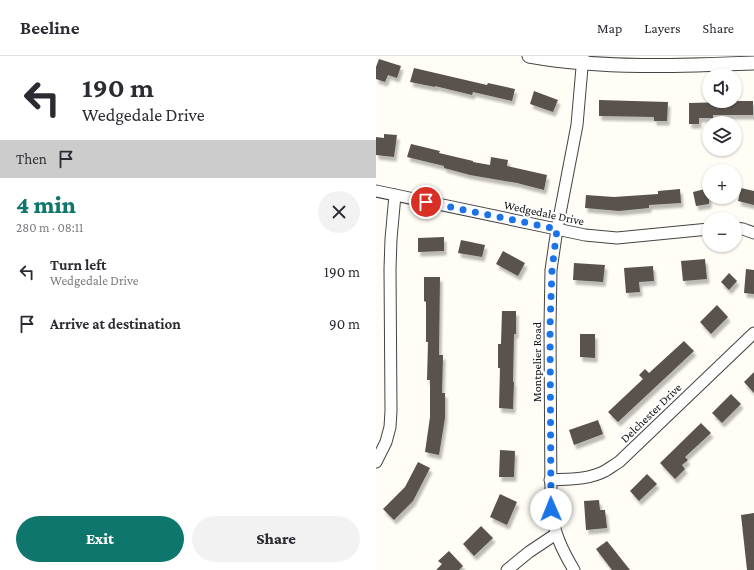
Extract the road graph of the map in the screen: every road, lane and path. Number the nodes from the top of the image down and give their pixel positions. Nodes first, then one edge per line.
1 (529, 56) edge
2 (582, 59) edge
3 (754, 63) edge
4 (376, 191) edge
5 (395, 195) junction
6 (557, 229) junction
7 (702, 230) edge
8 (742, 230) edge
9 (754, 233) edge
10 (754, 333) edge
11 (376, 462) edge
12 (550, 480) junction
13 (556, 534) junction
14 (507, 570) edge
15 (574, 570) edge

1 - 2 street
2 - 3 street
2 - 6 street, Montpelier Road
4 - 5 street, Wedgedale Drive
5 - 6 street, Wedgedale Drive
5 - 11 street
6 - 7 street, Wedgedale Drive
6 - 12 street, Montpelier Road
8 - 9 street
10 - 12 street, Delchester Drive
12 - 13 street, Montpelier Road
13 - 14 street
13 - 15 street, Montpelier Road

